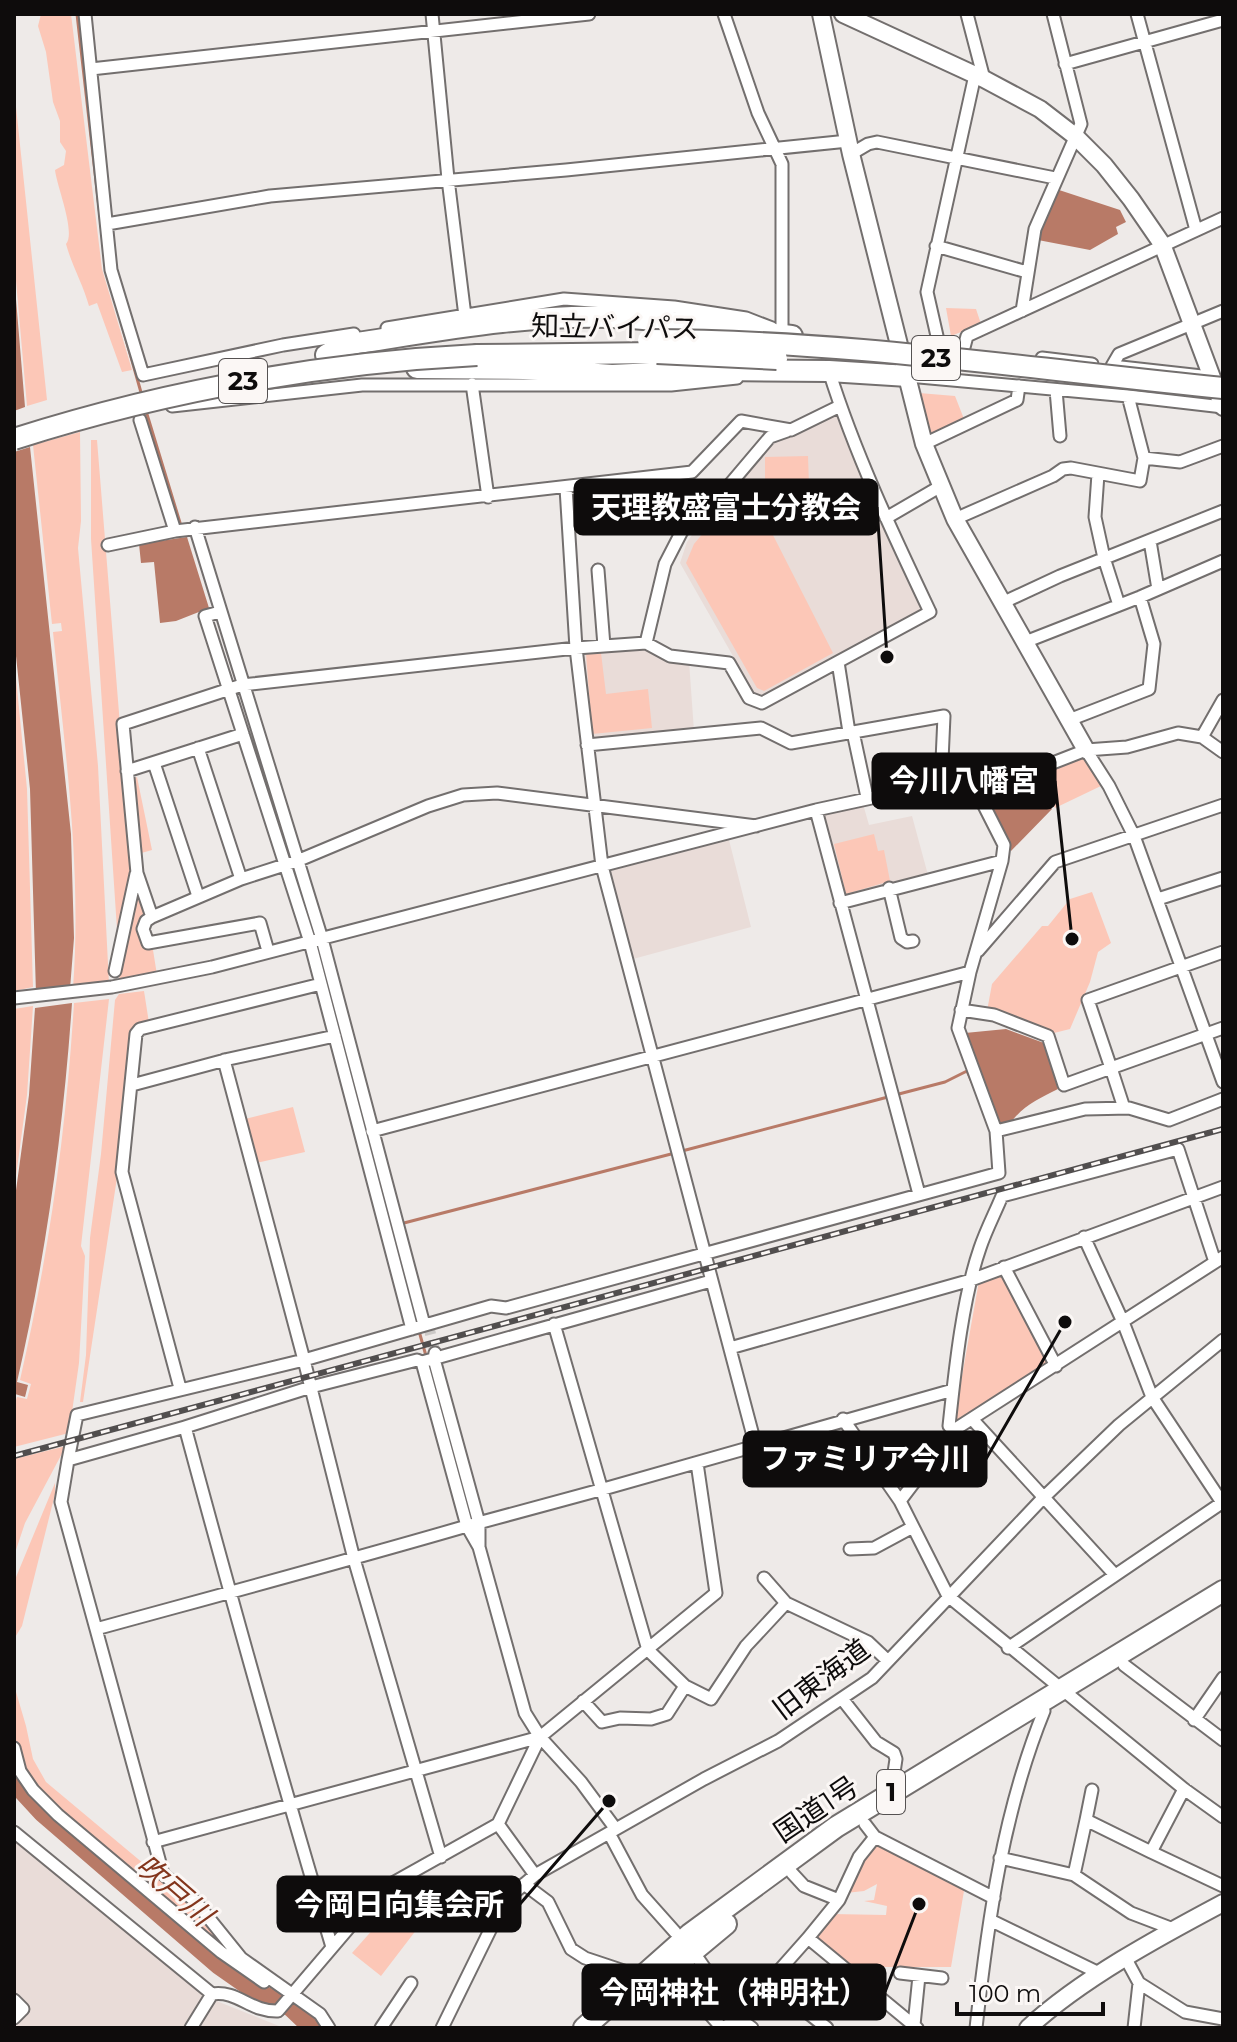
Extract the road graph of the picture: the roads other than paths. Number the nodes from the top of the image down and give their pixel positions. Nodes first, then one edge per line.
1 (85, 14) edge
2 (432, 14) edge
3 (589, 14) edge
4 (724, 14) edge
5 (821, 14) edge
6 (843, 14) edge
7 (967, 14) edge
8 (1053, 14) edge
9 (1137, 14) edge
10 (1222, 20) edge
11 (434, 33) junction
12 (1144, 41) junction
13 (1065, 64) junction
14 (91, 69) junction
15 (979, 77) junction
16 (1075, 136) junction
17 (849, 147) junction
18 (777, 149) junction
19 (956, 158) junction
20 (1055, 178) junction
21 (448, 179) junction
22 (1223, 218) edge
23 (107, 224) junction
24 (1196, 230) junction
25 (1162, 244) junction
26 (936, 246) junction
27 (1027, 272) junction
28 (1022, 311) junction
29 (1223, 311) edge
30 (465, 316) junction
31 (1192, 323) junction
32 (782, 335) junction
33 (899, 345) junction
34 (652, 346) junction
35 (476, 348) junction
36 (937, 348) junction
37 (963, 351) junction
38 (326, 355) junction
39 (1112, 366) junction
40 (829, 371) junction
41 (773, 372) junction
42 (908, 376) junction
43 (1219, 381) edge
44 (472, 384) junction
45 (1015, 386) junction
46 (206, 388) junction
47 (1056, 390) junction
48 (1128, 396) junction
49 (1223, 404) edge
50 (840, 406) junction
51 (140, 420) dead end
52 (14, 425) edge
53 (791, 430) junction
54 (1060, 436) dead end
55 (14, 439) edge
56 (924, 444) junction
57 (14, 446) edge
58 (1223, 446) edge
59 (1144, 458) junction
60 (1098, 474) junction
61 (941, 486) junction
62 (566, 488) junction
63 (488, 497) junction
64 (1223, 511) edge
65 (886, 518) junction
66 (955, 519) junction
67 (195, 527) junction
68 (175, 531) junction
69 (1150, 541) junction
70 (108, 545) dead end
71 (1104, 558) junction
72 (1223, 561) edge
73 (598, 570) dead end
74 (1158, 589) junction
75 (1140, 597) junction
76 (1002, 603) junction
77 (1119, 605) junction
78 (220, 612) junction
79 (1025, 642) junction
80 (646, 643) junction
81 (604, 646) junction
82 (576, 648) junction
83 (838, 662) junction
84 (242, 685) junction
85 (227, 688) junction
86 (1223, 700) edge
87 (1069, 720) junction
88 (851, 732) junction
89 (243, 734) junction
90 (1202, 737) junction
91 (587, 745) junction
92 (198, 748) junction
93 (1086, 750) junction
94 (1223, 752) edge
95 (154, 763) junction
96 (127, 771) junction
97 (970, 778) junction
98 (941, 783) junction
99 (867, 797) junction
100 (1223, 805) edge
101 (595, 807) junction
102 (816, 810) junction
103 (756, 826) junction
104 (1134, 836) junction
105 (1002, 861) junction
106 (291, 863) junction
107 (602, 866) junction
108 (137, 873) junction
109 (1223, 878) edge
110 (241, 879) junction
111 (889, 888) junction
112 (198, 896) junction
113 (1158, 899) junction
114 (840, 903) junction
115 (152, 917) junction
116 (316, 940) junction
117 (913, 941) dead end
118 (268, 951) junction
119 (1223, 952) edge
120 (975, 955) junction
121 (1181, 967) junction
122 (115, 971) dead end
123 (970, 972) junction
124 (321, 984) junction
125 (14, 998) edge
126 (868, 998) junction
127 (961, 1010) junction
128 (1223, 1028) edge
129 (1206, 1034) junction
130 (335, 1036) junction
131 (652, 1057) junction
132 (224, 1060) junction
133 (1111, 1068) junction
134 (1223, 1082) edge
135 (132, 1085) junction
136 (1223, 1099) edge
137 (1124, 1108) junction
138 (372, 1131) junction
139 (996, 1131) junction
140 (1223, 1187) edge
141 (919, 1194) junction
142 (1194, 1197) junction
143 (1084, 1237) junction
144 (704, 1254) junction
145 (1219, 1260) edge
146 (1004, 1267) junction
147 (971, 1280) junction
148 (711, 1281) junction
149 (1123, 1322) junction
150 (428, 1324) junction
151 (554, 1324) junction
152 (412, 1329) junction
153 (1223, 1340) edge
154 (730, 1348) junction
155 (435, 1355) junction
156 (304, 1360) junction
157 (422, 1362) junction
158 (1056, 1366) junction
159 (311, 1387) junction
160 (180, 1388) junction
161 (953, 1390) junction
162 (1152, 1397) junction
163 (843, 1419) junction
164 (972, 1419) junction
165 (185, 1427) junction
166 (954, 1430) junction
167 (756, 1447) junction
168 (68, 1460) junction
169 (697, 1463) junction
170 (600, 1490) junction
171 (1042, 1499) junction
172 (900, 1501) junction
173 (1223, 1503) edge
174 (479, 1523) junction
175 (467, 1526) junction
176 (913, 1527) junction
177 (479, 1547) junction
178 (850, 1549) dead end
179 (354, 1559) junction
180 (1115, 1575) junction
181 (764, 1578) dead end
182 (1223, 1591) edge
183 (230, 1593) junction
184 (948, 1596) junction
185 (786, 1603) junction
186 (1223, 1604) edge
187 (96, 1629) junction
188 (1008, 1648) junction
189 (648, 1650) junction
190 (887, 1660) junction
191 (1124, 1665) junction
192 (1223, 1678) edge
193 (685, 1686) junction
194 (1065, 1692) junction
195 (843, 1700) junction
196 (583, 1701) junction
197 (1044, 1711) junction
198 (1194, 1720) junction
199 (540, 1737) junction
200 (1223, 1740) edge
201 (14, 1748) edge
202 (417, 1769) junction
203 (1184, 1789) junction
204 (1092, 1790) dead end
205 (890, 1793) junction
206 (289, 1804) junction
207 (1223, 1817) edge
208 (1086, 1820) junction
209 (498, 1824) junction
210 (612, 1830) junction
211 (870, 1830) junction
212 (14, 1832) edge
213 (153, 1842) junction
214 (1151, 1852) junction
215 (441, 1857) junction
216 (1000, 1858) junction
217 (792, 1873) junction
218 (535, 1875) junction
219 (1074, 1875) junction
220 (524, 1884) junction
221 (1223, 1886) edge
222 (994, 1898) junction
223 (839, 1900) junction
224 (1223, 1903) edge
225 (990, 1920) junction
226 (1173, 1929) junction
227 (675, 1932) dead end
228 (808, 1938) junction
229 (332, 1947) junction
230 (1126, 1959) junction
231 (699, 1960) dead end
232 (900, 1973) dead end
233 (1101, 1974) junction
234 (663, 1976) junction
235 (919, 1976) junction
236 (642, 1977) junction
237 (942, 1978) dead end
238 (769, 1982) junction
239 (411, 1983) dead end
240 (1139, 1983) junction
241 (293, 1993) junction
242 (212, 1994) junction
243 (14, 2000) edge
244 (14, 2018) edge
245 (740, 2019) junction
246 (1223, 2019) edge
247 (915, 2026) edge
248 (1033, 2027) edge
249 (191, 2028) edge
250 (329, 2028) edge
251 (381, 2028) edge
252 (442, 2028) edge
253 (584, 2028) edge
254 (602, 2028) edge
255 (722, 2028) edge
256 (752, 2028) edge
257 (827, 2028) edge
258 (976, 2028) edge
259 (1134, 2028) edge

1 - 14 street
2 - 11 street
3 - 11 street
4 - 18 street
5 - 17 street
6 - 15 street
7 - 15 street
8 - 13 street
9 - 12 street
10 - 12 street
11 - 14 street
11 - 21 street
12 - 13 street
12 - 24 street
13 - 16 street
14 - 23 street
15 - 16 street
15 - 19 street
16 - 20 street
16 - 25 street
17 - 18 street
17 - 19 street
17 - 33 street
18 - 21 street
18 - 32 street
19 - 20 street
19 - 26 street
20 - 27 street
21 - 23 street
21 - 30 street
22 - 24 street
23 - 30 street
24 - 25 street
25 - 28 street
25 - 31 street
26 - 27 street
26 - 36 street
27 - 28 street
28 - 37 street
29 - 31 street
30 - 32 street
31 - 39 street
31 - 43 street
32 - 33 highway
32 - 38 highway
33 - 36 street
33 - 42 street
34 - 35 highway, 知立バイパス / 23
34 - 43 highway, 知立バイパス / 23, bridge
34 - 49 highway, 知立バイパス / 23, bridge
35 - 38 highway, 知立バイパス / 23
35 - 46 highway, 知立バイパス / 23, bridge
36 - 37 street
37 - 39 street
38 - 52 highway, 知立バイパス / 23
39 - 43 street
40 - 41 highway
40 - 42 highway
40 - 50 street
41 - 44 street
41 - 46 highway
42 - 45 street
42 - 56 street
43 - 49 street
44 - 57 street
44 - 63 street
45 - 47 street
45 - 56 street
46 - 55 highway, 知立バイパス / 23, bridge
47 - 48 street
47 - 54 street
48 - 49 street
48 - 59 street
50 - 53 street
50 - 65 street
51 - 68 street
53 - 62 street
53 - 80 street
56 - 61 street
58 - 59 street
59 - 60 street
60 - 66 street
60 - 71 street
61 - 65 street
61 - 66 street
62 - 63 street
62 - 82 street
63 - 67 street
64 - 69 street
65 - 83 street
66 - 76 street
67 - 68 street
67 - 78 street
68 - 70 street
69 - 71 street
69 - 74 street
71 - 76 street
71 - 77 street
72 - 74 street
73 - 81 street
74 - 75 street
75 - 77 street
75 - 87 street
76 - 79 street
77 - 79 street
78 - 84 street
78 - 85 street
79 - 87 street
80 - 81 street
80 - 83 street
81 - 82 street
82 - 84 street
82 - 91 street
83 - 88 street
84 - 85 street
84 - 106 street
85 - 89 street
85 - 96 street
86 - 90 street
87 - 93 street
88 - 91 street
88 - 98 street
88 - 99 street
89 - 92 street
89 - 106 street
90 - 93 street
90 - 94 street
91 - 101 street
92 - 95 street
92 - 110 street
93 - 97 street
93 - 104 street
95 - 96 street
95 - 112 street
96 - 108 street
97 - 98 street
97 - 105 street
98 - 99 street
99 - 102 street
100 - 104 street
101 - 103 street
101 - 106 street
101 - 107 street
102 - 103 street
102 - 114 street
103 - 107 street
104 - 113 street
104 - 120 street
105 - 111 street
105 - 120 street
106 - 110 street
106 - 116 street
107 - 116 street
107 - 131 street
108 - 115 street
108 - 122 street
109 - 113 street
110 - 112 street
111 - 114 street
111 - 117 street
112 - 115 street
113 - 121 street
114 - 126 street
115 - 118 street
116 - 118 street
116 - 124 street
116 - 138 street
118 - 125 street
119 - 121 street
120 - 123 street
121 - 129 street
121 - 133 street
123 - 126 street
123 - 127 street
124 - 130 street
124 - 135 street
126 - 131 street
126 - 141 street
127 - 133 street
127 - 139 street
128 - 129 street
129 - 133 street
129 - 134 street
130 - 132 street
130 - 152 street
131 - 138 street
131 - 144 street
132 - 135 street
132 - 156 street
133 - 137 street
135 - 160 street
136 - 137 street
137 - 139 street
138 - 150 street
139 - 141 street
140 - 142 street
141 - 144 street
142 - 143 street
142 - 145 street
142 - 147 street
143 - 146 street
143 - 149 street
144 - 148 street
144 - 150 street
145 - 149 street
146 - 147 street
146 - 158 street
147 - 154 street
147 - 161 street
148 - 151 street
148 - 154 street
149 - 158 street
149 - 162 street
150 - 152 street
151 - 155 street
151 - 170 street
152 - 156 street
153 - 162 street, 旧東海道
154 - 167 street
155 - 157 street
155 - 174 street
156 - 159 street
156 - 160 street
157 - 159 street
157 - 175 street
158 - 164 street
159 - 165 street
159 - 179 street
160 - 168 street
161 - 163 street
161 - 166 street
162 - 171 street, 旧東海道
162 - 173 street
163 - 167 street
163 - 172 street
164 - 166 street
164 - 171 street
165 - 168 street
165 - 183 street
166 - 172 street
167 - 169 street
168 - 187 street
169 - 170 street
169 - 189 street
170 - 174 street
170 - 189 street
171 - 180 street
171 - 184 street, 旧東海道
172 - 176 street
173 - 180 street
174 - 175 street
174 - 177 street
175 - 177 street
175 - 179 street
176 - 178 street
176 - 184 street
177 - 199 street
179 - 183 street
179 - 202 street
180 - 188 street
181 - 185 street
182 - 194 highway, 国道1号 / 1
183 - 187 street
183 - 206 street
184 - 188 street
184 - 190 street, 旧東海道
185 - 190 street
185 - 193 street
186 - 191 highway, 国道1号 / 1
187 - 213 street
188 - 194 street
189 - 193 street
189 - 196 street
190 - 195 street, 旧東海道
191 - 194 highway, 国道1号 / 1
191 - 198 street
192 - 198 street
193 - 196 street
194 - 197 highway, 国道1号 / 1
194 - 203 street
194 - 205 highway, 国道1号 / 1
195 - 205 street
195 - 210 street, 旧東海道
196 - 199 street
197 - 211 highway, 国道1号 / 1
197 - 216 street
198 - 200 street
199 - 202 street
199 - 209 street
199 - 210 street
201 - 241 street
202 - 206 street
202 - 215 street
203 - 207 street
203 - 214 street
204 - 208 street
205 - 236 highway, 国道1号 / 1
206 - 213 street
206 - 229 street
208 - 214 street
208 - 219 street
209 - 215 street
209 - 218 street
210 - 218 street, 旧東海道
210 - 227 street
211 - 217 highway, 国道1号 / 1
211 - 222 street
211 - 223 street
212 - 242 street
213 - 241 street
214 - 221 street
215 - 229 street
216 - 219 street
216 - 222 street
217 - 223 street
217 - 234 highway, 国道1号 / 1
218 - 220 street, 旧東海道
219 - 226 street
220 - 236 street
220 - 252 street, 旧東海道
222 - 225 street
223 - 228 street
224 - 226 street
225 - 233 street
225 - 258 street
226 - 230 street
228 - 238 street
228 - 247 street
229 - 241 street
230 - 233 street
230 - 240 street
231 - 245 street
232 - 235 street
233 - 248 street
234 - 254 highway, 国道1号 / 1
234 - 255 street
235 - 237 street
235 - 247 street
236 - 253 highway, 国道1号 / 1
238 - 245 street
238 - 257 street
239 - 251 street
240 - 246 street
240 - 259 street
241 - 242 street
241 - 250 street
242 - 249 street
243 - 244 street
245 - 255 street
245 - 256 street

